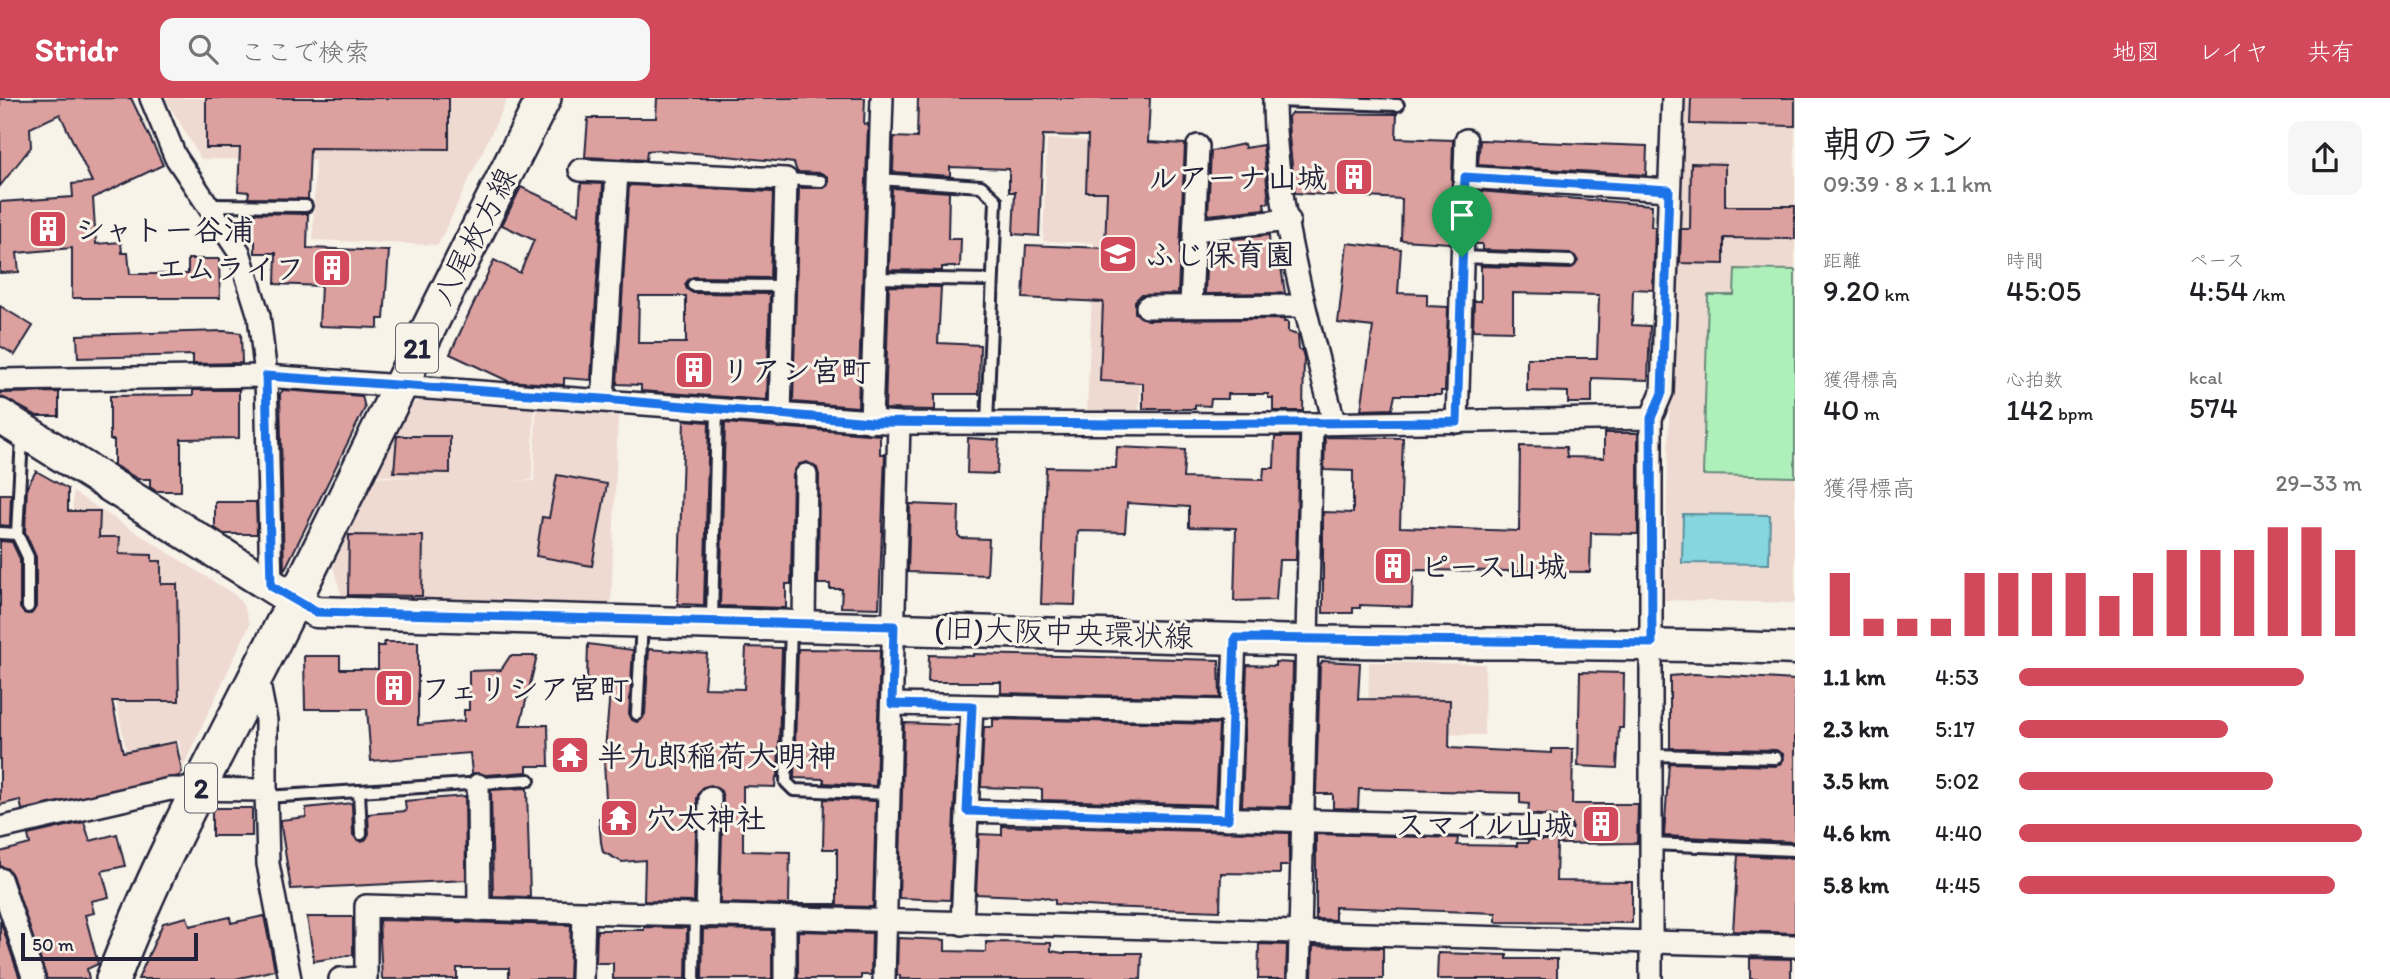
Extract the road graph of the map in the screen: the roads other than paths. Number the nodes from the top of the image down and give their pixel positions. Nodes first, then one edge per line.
1 (151, 98) edge
2 (544, 98) edge
3 (882, 98) edge
4 (1673, 98) edge
5 (1275, 100) edge
6 (1398, 106) dead end
7 (1465, 141) dead end
8 (1198, 146) dead end
9 (580, 170) dead end
10 (617, 172) junction
11 (1465, 177) junction
12 (786, 179) junction
13 (879, 179) junction
14 (821, 181) dead end
15 (1669, 190) junction
16 (208, 205) junction
17 (306, 206) dead end
18 (1289, 220) junction
19 (1195, 230) junction
20 (1462, 257) junction
21 (1570, 261) dead end
22 (876, 278) junction
23 (990, 280) junction
24 (694, 285) dead end
25 (783, 286) junction
26 (1191, 306) junction
27 (1304, 306) junction
28 (1147, 307) dead end
29 (266, 376) junction
30 (0, 380) edge
31 (397, 386) junction
32 (603, 399) junction
33 (717, 410) junction
34 (780, 416) junction
35 (1651, 418) junction
36 (871, 422) junction
37 (1334, 422) junction
38 (1457, 422) junction
39 (899, 423) junction
40 (11, 424) edge
41 (987, 424) junction
42 (1312, 424) junction
43 (806, 475) dead end
44 (0, 533) edge
45 (17, 534) junction
46 (282, 593) junction
47 (28, 607) dead end
48 (642, 620) junction
49 (712, 622) junction
50 (797, 624) junction
51 (894, 626) junction
52 (1235, 638) junction
53 (1308, 641) junction
54 (1652, 643) junction
55 (1795, 649) edge
56 (257, 674) junction
57 (892, 704) junction
58 (972, 706) junction
59 (1231, 711) junction
60 (637, 714) dead end
61 (1651, 755) junction
62 (1776, 758) dead end
63 (529, 780) dead end
64 (478, 785) junction
65 (200, 789) junction
66 (359, 792) junction
67 (266, 793) junction
68 (889, 794) junction
69 (710, 798) dead end
70 (967, 811) junction
71 (1228, 819) junction
72 (1303, 822) junction
73 (0, 828) edge
74 (1560, 828) dead end
75 (361, 834) dead end
76 (1651, 844) junction
77 (1795, 849) edge
78 (0, 879) edge
79 (479, 910) junction
80 (584, 913) junction
81 (701, 916) junction
82 (785, 919) junction
83 (886, 921) junction
84 (962, 923) junction
85 (1300, 933) junction
86 (1651, 941) junction
87 (1795, 946) edge
88 (34, 979) edge
89 (113, 979) edge
90 (290, 979) edge
91 (340, 979) edge
92 (582, 979) edge
93 (694, 979) edge
94 (785, 979) edge
95 (884, 979) edge
96 (1299, 979) edge
97 (1651, 979) edge

1 - 16 street
2 - 31 main road, 八尾枚方線 / 21
3 - 13 street
4 - 15 street
5 - 6 lane
5 - 18 street
7 - 11 street
8 - 19 street
9 - 10 street
10 - 12 street
10 - 32 street
11 - 15 street
11 - 20 street
12 - 14 lane
12 - 25 street
13 - 22 street
13 - 23 lane
15 - 35 street
16 - 17 lane
16 - 29 street
18 - 19 street
18 - 27 street
19 - 26 street
20 - 21 lane
20 - 38 street
22 - 23 lane
22 - 36 street
23 - 41 lane
24 - 25 lane
25 - 34 street
26 - 27 street
26 - 28 street
27 - 37 street
29 - 30 street
29 - 31 street
29 - 46 street
31 - 32 street
31 - 46 main road, 八尾枚方線 / 21
32 - 33 street
33 - 34 street
33 - 49 lane
34 - 36 street
35 - 38 street
35 - 54 street
36 - 39 street
37 - 38 street
37 - 42 street
39 - 41 street
39 - 51 street
40 - 45 lane
40 - 46 main road
41 - 42 street
42 - 53 street
43 - 50 street
44 - 45 lane
45 - 47 lane
46 - 48 street, (旧)大阪中央環状線
46 - 56 main road, 2
48 - 49 street, (旧)大阪中央環状線
48 - 60 lane
49 - 50 street, (旧)大阪中央環状線
50 - 51 street, (旧)大阪中央環状線
50 - 68 lane
51 - 52 street, (旧)大阪中央環状線
51 - 57 street
52 - 53 street, (旧)大阪中央環状線
52 - 59 street
53 - 54 street, (旧)大阪中央環状線
53 - 72 street
54 - 55 street, (旧)大阪中央環状線
54 - 61 street
56 - 65 main road, 2
56 - 67 street
57 - 58 street
57 - 68 street
58 - 59 street
58 - 70 street
59 - 71 street
61 - 62 lane
61 - 76 street
63 - 64 lane
64 - 66 lane
64 - 79 street
65 - 67 street
65 - 73 street
65 - 89 main road, 2
66 - 67 lane
66 - 75 lane
67 - 90 street
68 - 83 street
69 - 81 street
70 - 71 street
70 - 84 street
71 - 72 street
72 - 74 street
72 - 85 street
76 - 77 lane
76 - 86 street
78 - 88 street
79 - 80 street
79 - 91 street
80 - 81 street
80 - 92 street
81 - 82 street
81 - 93 lane
82 - 83 street
82 - 94 street
83 - 84 street
83 - 95 street
84 - 85 street
85 - 86 street
85 - 96 street
86 - 87 street
86 - 97 street

